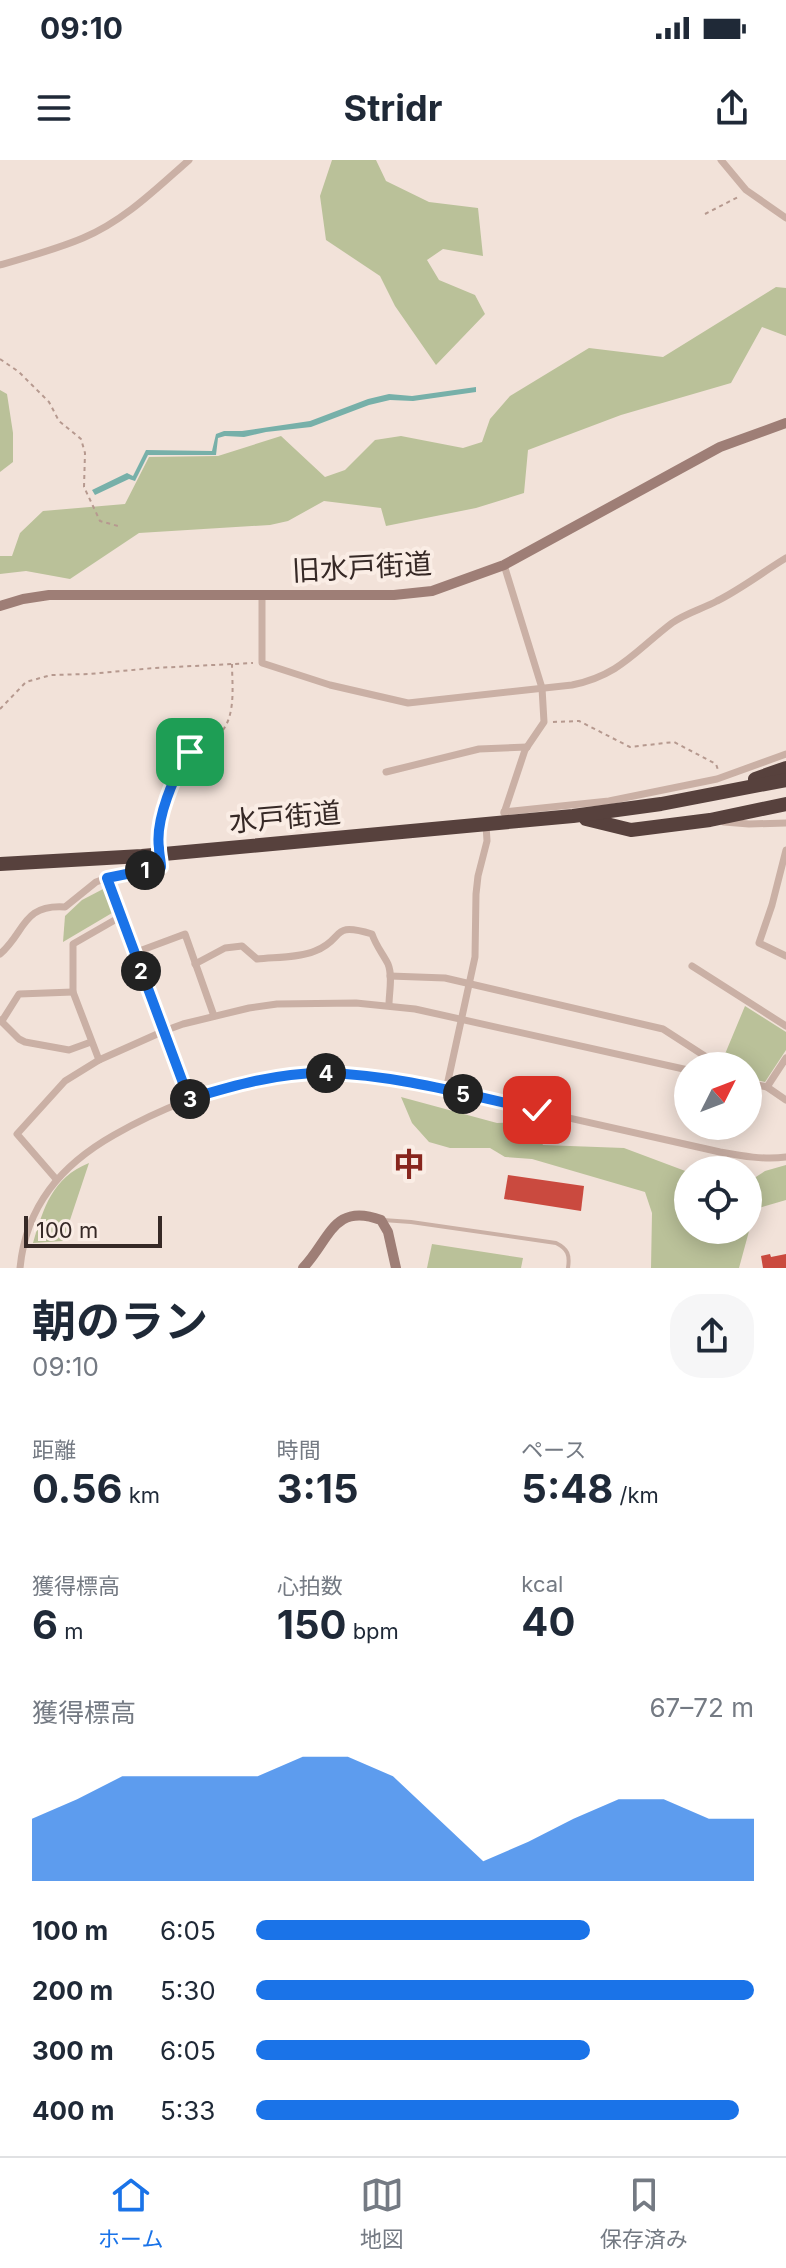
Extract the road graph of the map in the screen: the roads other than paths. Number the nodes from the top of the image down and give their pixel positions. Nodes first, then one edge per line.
1 (189, 160) edge
2 (721, 160) edge
3 (786, 218) edge
4 (0, 265) edge
5 (786, 423) edge
6 (786, 558) edge
7 (504, 565) junction
8 (262, 596) junction
9 (0, 606) edge
10 (542, 688) junction
11 (527, 747) junction
12 (786, 754) edge
13 (786, 768) edge
14 (386, 772) dead end
15 (786, 780) edge
16 (718, 794) junction
17 (786, 804) edge
18 (573, 816) junction
19 (505, 817) junction
20 (710, 820) junction
21 (786, 823) edge
22 (486, 825) junction
23 (786, 850) edge
24 (160, 854) junction
25 (0, 864) edge
26 (107, 878) junction
27 (120, 917) junction
28 (134, 953) junction
29 (0, 954) edge
30 (786, 956) edge
31 (195, 964) junction
32 (692, 966) dead end
33 (390, 976) junction
34 (470, 984) junction
35 (73, 992) junction
36 (389, 1005) junction
37 (214, 1016) junction
38 (462, 1019) junction
39 (1, 1020) edge
40 (786, 1026) edge
41 (164, 1031) junction
42 (91, 1042) junction
43 (699, 1052) edge
44 (786, 1058) edge
45 (99, 1060) junction
46 (674, 1067) edge
47 (762, 1086) edge
48 (767, 1087) junction
49 (446, 1090) junction
50 (189, 1099) junction
51 (786, 1100) edge
52 (786, 1157) edge
53 (56, 1179) junction
54 (381, 1220) junction
55 (20, 1268) edge
56 (303, 1268) edge
57 (396, 1268) edge
58 (568, 1268) edge

1 - 4 street
2 - 3 street
5 - 7 street, 旧水戸街道
6 - 10 street
7 - 8 street, 旧水戸街道
7 - 10 street
8 - 9 street, 旧水戸街道
8 - 10 street
10 - 11 street
11 - 14 street
11 - 19 street
12 - 19 street
13 - 16 highway
15 - 16 highway
16 - 18 highway, 水戸街道
17 - 20 highway
18 - 19 highway, 水戸街道
18 - 20 highway
19 - 22 highway, 水戸街道
20 - 21 street
22 - 24 highway, 水戸街道
22 - 34 street
23 - 30 street
24 - 25 highway, 水戸街道
24 - 26 street
26 - 27 street
26 - 29 street
27 - 28 street
27 - 35 street
28 - 31 street
28 - 41 street
31 - 33 street
31 - 37 street
32 - 40 street
33 - 34 street
33 - 36 street
34 - 38 street
34 - 43 street
35 - 39 street
35 - 42 street
36 - 37 street
36 - 38 street
37 - 41 street
38 - 46 street
38 - 49 street
39 - 42 street
41 - 45 street
41 - 50 street
42 - 45 street
44 - 48 street
45 - 53 street
47 - 48 street
48 - 51 street
49 - 50 street
49 - 52 street
50 - 53 street
53 - 55 street
54 - 56 street
54 - 57 street
54 - 58 lane

